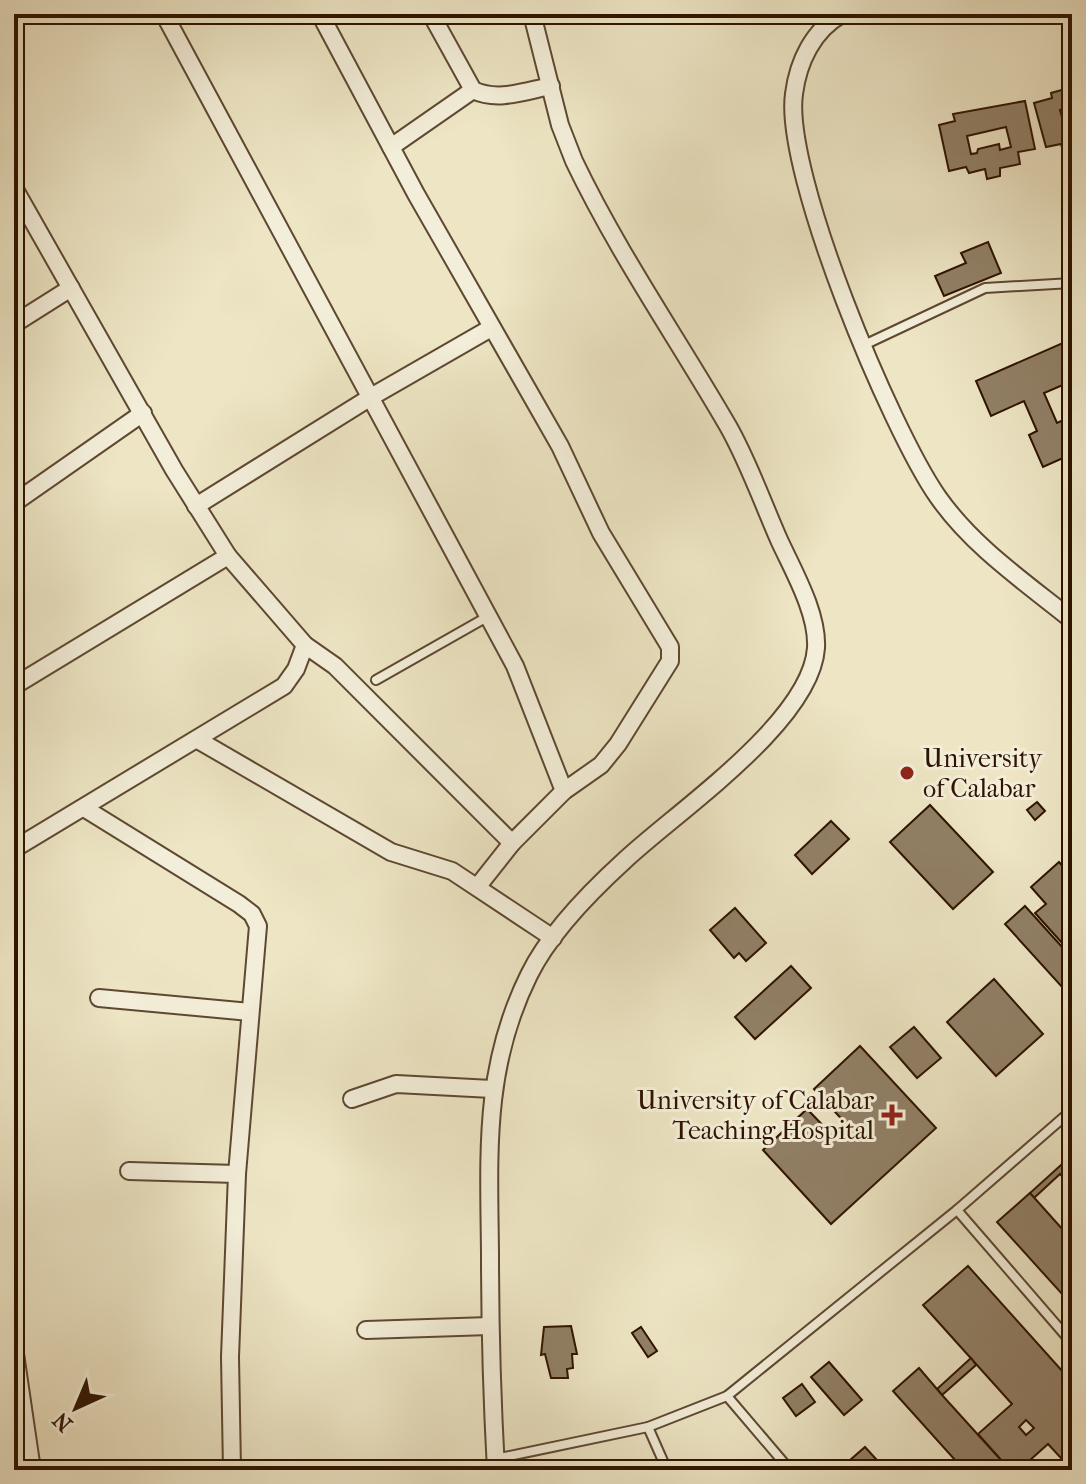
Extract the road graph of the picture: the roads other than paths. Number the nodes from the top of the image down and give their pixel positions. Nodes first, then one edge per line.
1 (164, 14) edge
2 (320, 14) edge
3 (431, 14) edge
4 (532, 14) edge
5 (842, 14) edge
6 (551, 86) junction
7 (473, 90) junction
8 (391, 147) junction
9 (14, 188) edge
10 (1072, 283) edge
11 (71, 288) junction
12 (14, 324) edge
13 (491, 328) junction
14 (864, 345) junction
15 (371, 397) junction
16 (143, 413) junction
17 (14, 503) edge
18 (196, 506) junction
19 (228, 556) junction
20 (487, 617) junction
21 (1072, 620) edge
22 (305, 645) junction
23 (376, 680) dead end
24 (14, 686) edge
25 (198, 740) junction
26 (564, 791) junction
27 (84, 808) junction
28 (512, 843) junction
29 (14, 849) edge
30 (478, 886) junction
31 (553, 938) junction
32 (99, 998) dead end
33 (250, 1012) junction
34 (492, 1089) junction
35 (352, 1099) dead end
36 (1072, 1110) edge
37 (129, 1171) dead end
38 (237, 1174) junction
39 (957, 1210) junction
40 (490, 1326) junction
41 (366, 1330) dead end
42 (1072, 1343) edge
43 (14, 1347) edge
44 (727, 1396) junction
45 (648, 1427) junction
46 (495, 1465) edge
47 (32, 1470) edge
48 (232, 1470) edge
49 (667, 1470) edge
50 (790, 1470) edge

1 - 15 street
2 - 8 street
3 - 7 street
4 - 6 street
5 - 14 street
6 - 7 street
6 - 31 street
7 - 8 street
8 - 13 street
9 - 11 street
10 - 14 lane
11 - 12 street
11 - 16 street
13 - 15 street
13 - 26 street
14 - 21 street
15 - 18 street
15 - 20 street
16 - 17 street
16 - 18 street
18 - 19 street
19 - 22 street
19 - 24 street
20 - 23 lane
20 - 26 street
22 - 25 street
22 - 28 street
25 - 27 street
25 - 30 street
26 - 28 street
27 - 29 street
27 - 33 street
28 - 30 street
30 - 31 street
31 - 34 street
32 - 33 street
33 - 38 street
34 - 35 street
34 - 40 street
36 - 39 lane
37 - 38 street
38 - 48 street
39 - 42 lane
39 - 44 lane
40 - 41 street
40 - 46 street
43 - 47 street
44 - 45 lane
44 - 50 lane
45 - 46 lane
45 - 49 lane

